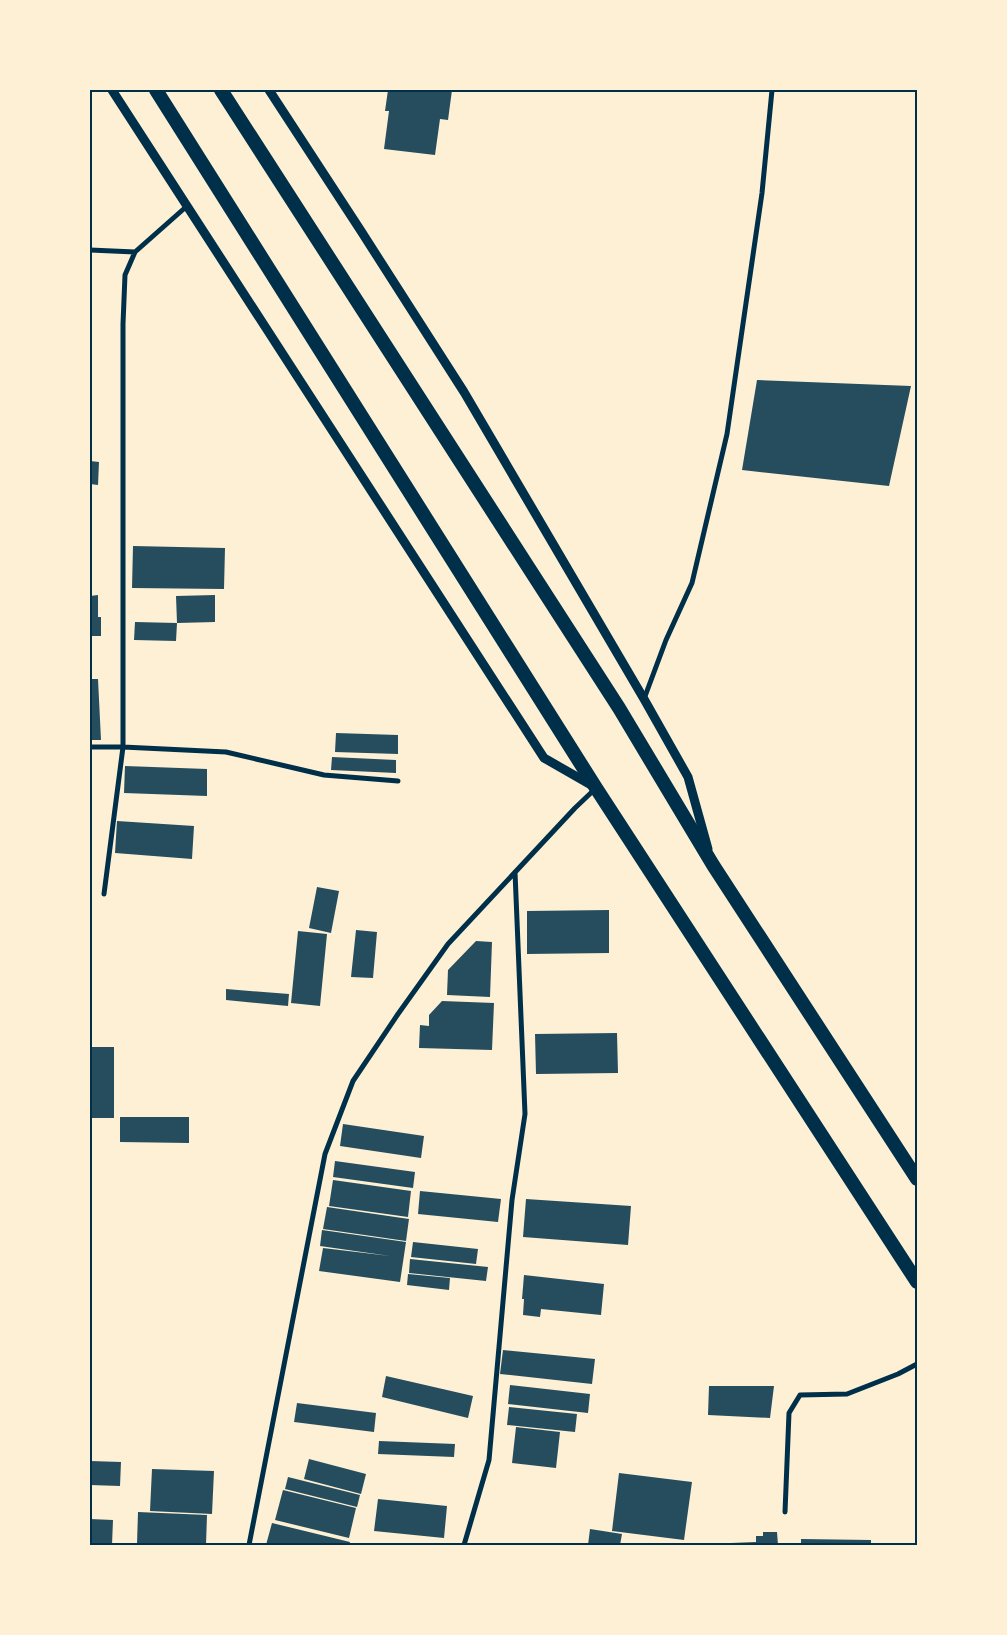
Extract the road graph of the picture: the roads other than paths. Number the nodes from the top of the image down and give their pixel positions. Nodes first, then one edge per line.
1 (112, 90) edge
2 (156, 90) edge
3 (222, 90) edge
4 (269, 90) edge
5 (772, 90) edge
6 (187, 205) junction
7 (90, 250) edge
8 (134, 252) junction
9 (644, 700) junction
10 (123, 746) junction
11 (90, 747) edge
12 (398, 781) dead end
13 (596, 788) junction
14 (713, 865) junction
15 (515, 872) junction
16 (104, 894) dead end
17 (917, 1179) edge
18 (917, 1282) edge
19 (917, 1364) edge
20 (785, 1512) dead end
21 (249, 1545) edge
22 (464, 1545) edge

1 - 6 street
2 - 13 highway
3 - 14 highway
4 - 9 street
5 - 9 street
6 - 8 street
6 - 13 street
7 - 8 street
8 - 10 street
9 - 14 street
10 - 11 street
10 - 12 street
10 - 16 street
13 - 15 street
13 - 18 highway
14 - 17 highway
15 - 21 street
15 - 22 street
19 - 20 street

